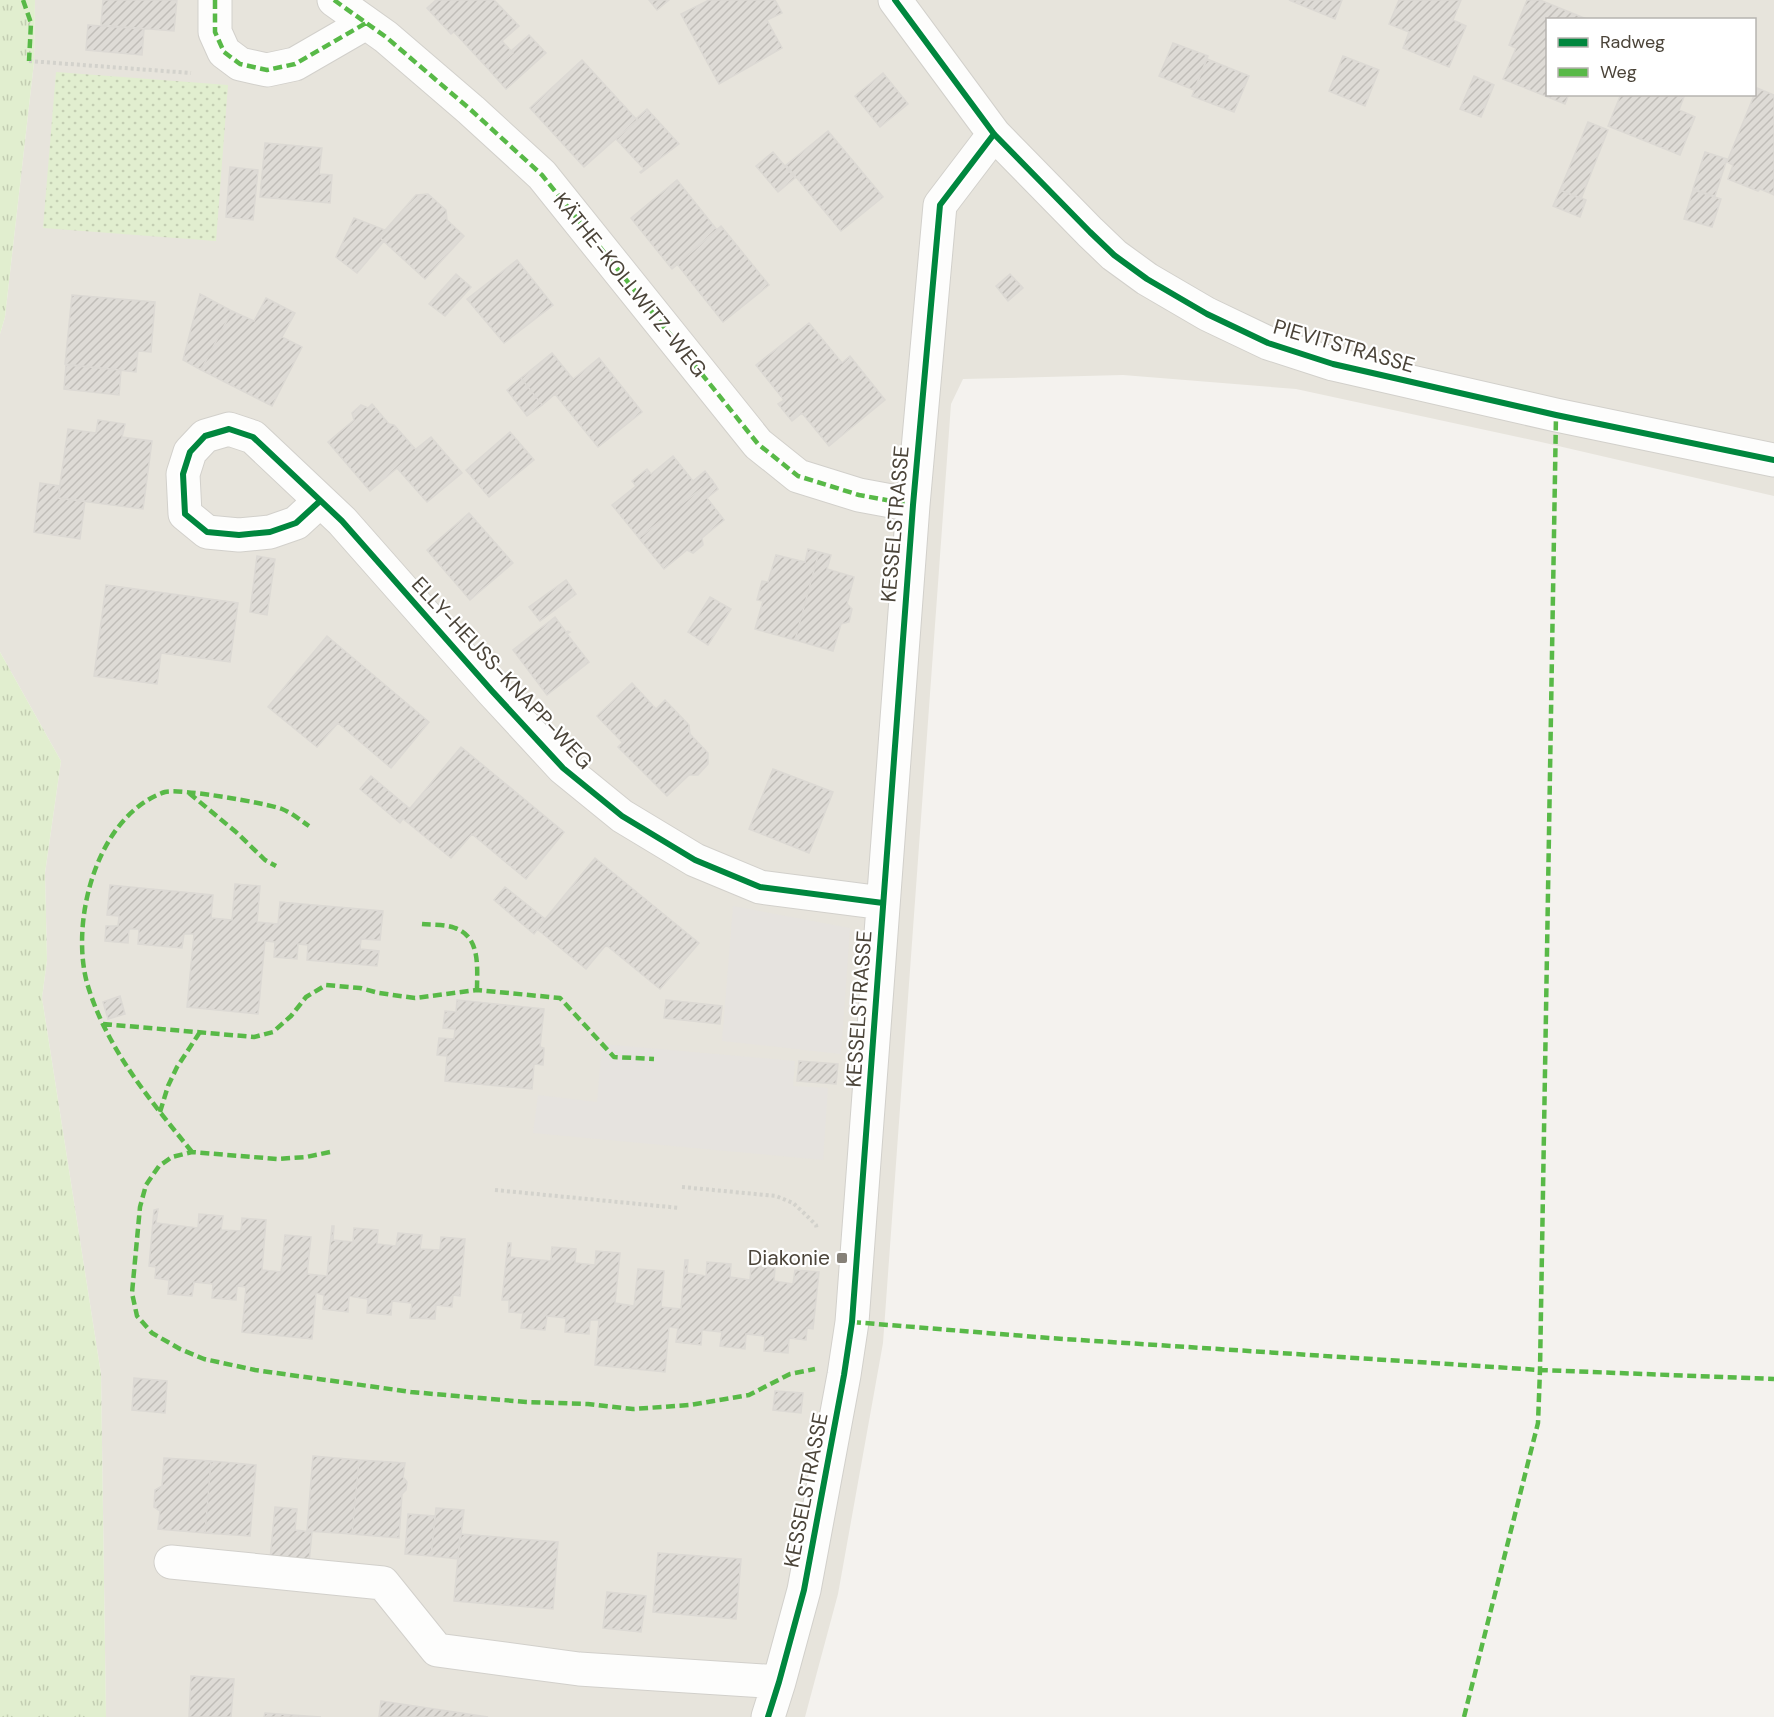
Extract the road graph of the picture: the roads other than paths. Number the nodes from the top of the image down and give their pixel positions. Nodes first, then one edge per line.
1 (215, 0) edge
2 (333, 0) edge
3 (903, 4) edge
4 (366, 23) junction
5 (994, 134) junction
6 (1774, 460) edge
7 (320, 501) dead end
8 (913, 505) junction
9 (883, 903) junction
10 (171, 1562) dead end
11 (779, 1682) junction
12 (768, 1717) edge

1 - 4 street
2 - 4 street, KÄTHE-KOLLWITZ-WEG
3 - 5 street, PIEVITSTRASSE
4 - 8 street, KÄTHE-KOLLWITZ-WEG
5 - 6 street, PIEVITSTRASSE
5 - 8 street, KESSELSTRASSE
7 - 9 street, ELLY-HEUSS-KNAPP-WEG
8 - 9 street, KESSELSTRASSE
9 - 11 street, KESSELSTRASSE
10 - 11 street
11 - 12 street, KESSELSTRASSE

